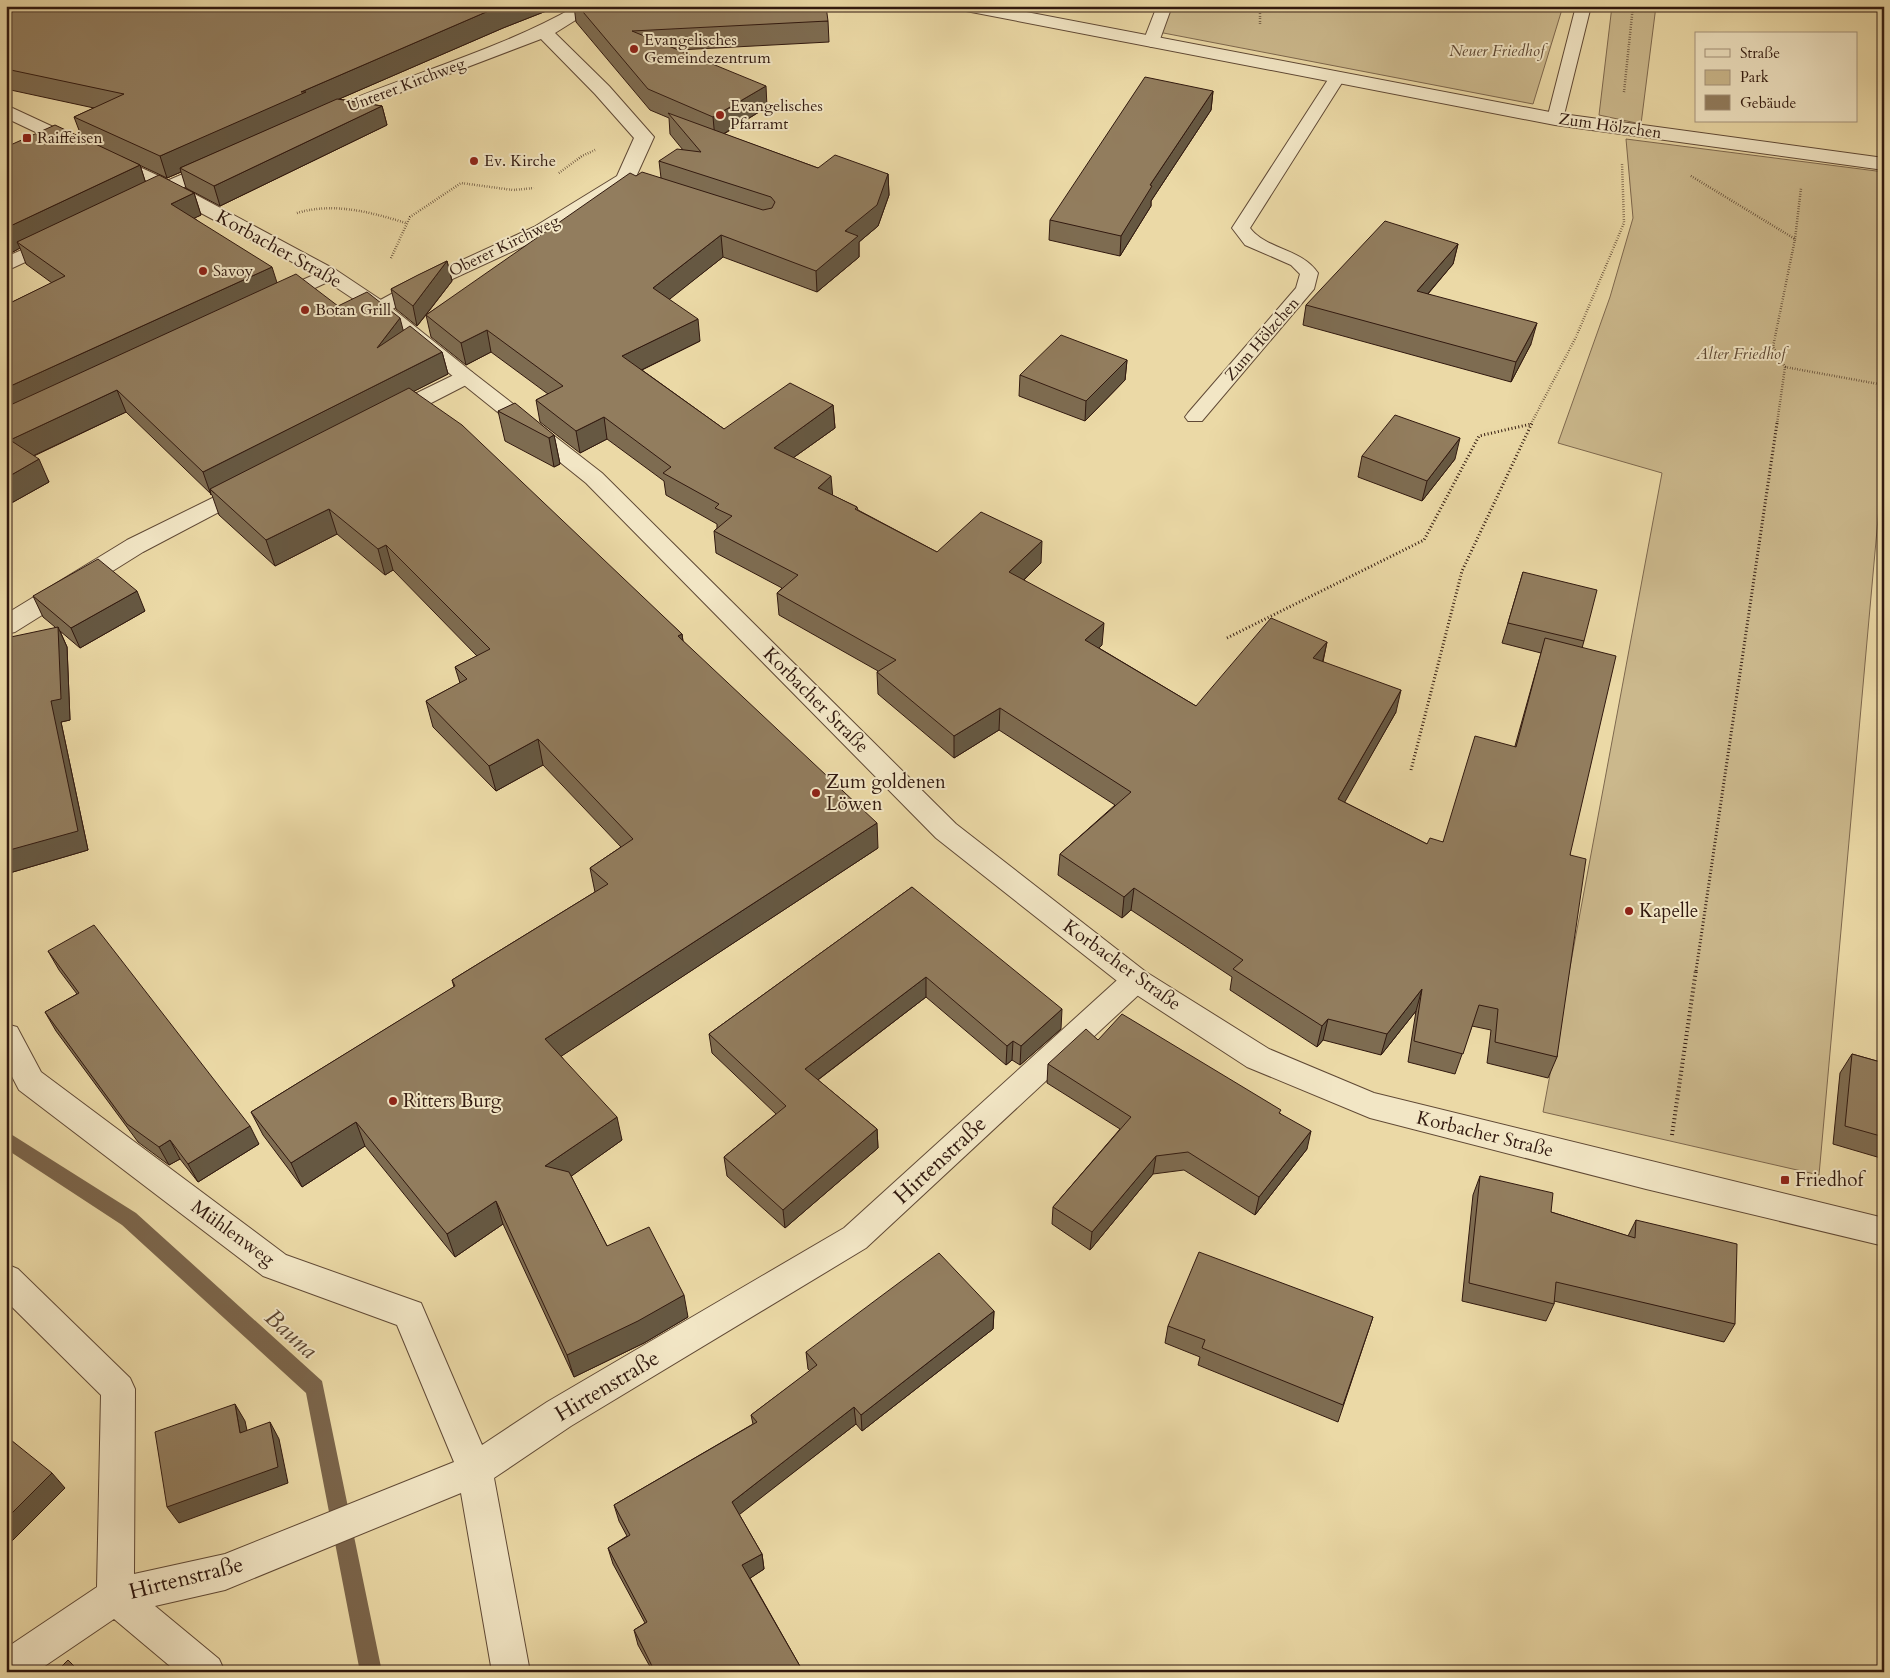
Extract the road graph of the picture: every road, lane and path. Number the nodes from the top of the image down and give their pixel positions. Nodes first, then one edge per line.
1 (589, 6) edge
2 (966, 6) edge
3 (1165, 6) edge
4 (1584, 6) edge
5 (1633, 6) edge
6 (544, 32) junction
7 (1151, 42) junction
8 (1337, 78) junction
9 (6, 111) edge
10 (1555, 119) junction
11 (306, 126) edge
12 (1620, 128) junction
13 (644, 137) junction
14 (237, 157) edge
15 (1884, 164) edge
16 (1686, 173) dead end
17 (556, 176) dead end
18 (1802, 182) dead end
19 (167, 187) junction
20 (537, 187) dead end
21 (122, 209) edge
22 (406, 223) junction
23 (78, 230) edge
24 (255, 234) junction
25 (1795, 239) junction
26 (6, 265) edge
27 (329, 274) junction
28 (257, 308) edge
29 (380, 308) junction
30 (1785, 368) junction
31 (464, 377) junction
32 (1884, 385) edge
33 (1195, 418) dead end
34 (1531, 424) junction
35 (366, 427) edge
36 (269, 477) edge
37 (6, 626) edge
38 (1227, 638) dead end
39 (1411, 770) dead end
40 (1136, 980) junction
41 (6, 1036) edge
42 (1646, 1175) junction
43 (1884, 1232) edge
44 (6, 1279) edge
45 (475, 1470) junction
46 (115, 1596) junction
47 (6, 1670) edge
48 (206, 1672) edge
49 (511, 1672) edge

1 - 6 street, Unterer Kirchweg
2 - 7 street, Zum Hölzchen
3 - 7 lane
4 - 10 lane
5 - 12 path
6 - 11 street, Unterer Kirchweg
6 - 13 street
7 - 8 street, Zum Hölzchen
8 - 10 street, Zum Hölzchen
8 - 33 lane, Zum Hölzchen
9 - 19 street, Korbacher Straße
10 - 12 street, Zum Hölzchen
12 - 15 street, Zum Hölzchen
12 - 34 path
13 - 17 path
13 - 29 street, Oberer Kirchweg
14 - 19 street
16 - 25 path
18 - 25 path
19 - 21 street
19 - 24 street, Korbacher Straße
20 - 22 path
22 - 24 path
22 - 29 path
23 - 26 street
24 - 27 street, Korbacher Straße
25 - 30 path
27 - 28 street
27 - 29 street, Korbacher Straße
29 - 31 street, Korbacher Straße
30 - 32 path
30 - 42 path
31 - 35 street
31 - 40 street, Korbacher Straße
34 - 38 path
34 - 39 path
36 - 37 street
40 - 42 street, Korbacher Straße
40 - 45 street, Hirtenstraße
41 - 45 street, Mühlenweg
42 - 43 street, Korbacher Straße
44 - 46 street
45 - 46 street, Hirtenstraße
45 - 49 street, Mühlenweg
46 - 47 street, Hirtenstraße
46 - 48 street

